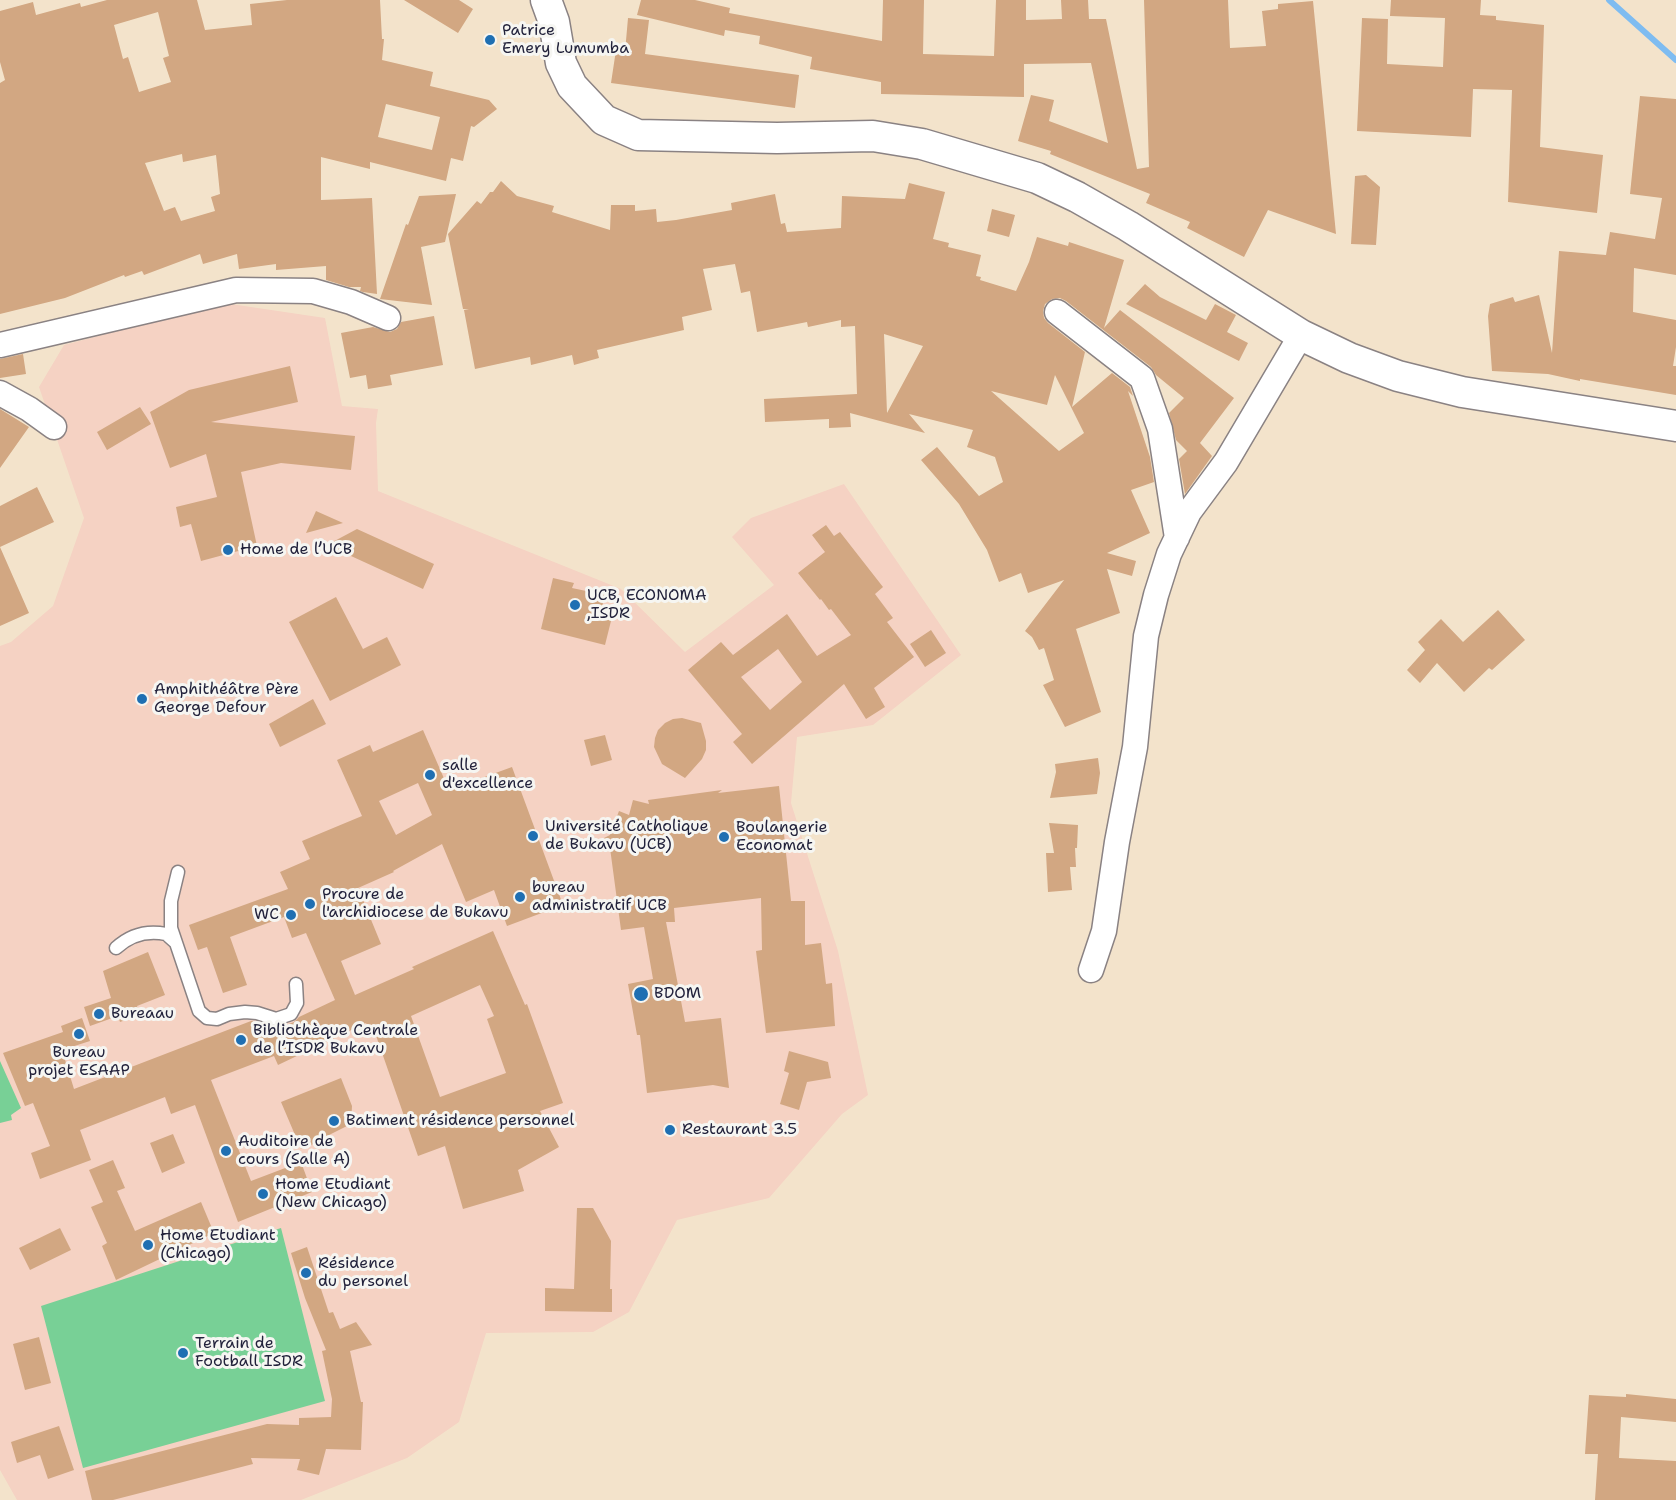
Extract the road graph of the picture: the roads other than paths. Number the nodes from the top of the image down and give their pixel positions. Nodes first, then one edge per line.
1 (553, 7) edge
2 (1057, 312) dead end
3 (388, 318) dead end
4 (1301, 335) junction
5 (0, 345) edge
6 (0, 393) edge
7 (1676, 426) edge
8 (54, 427) dead end
9 (1177, 538) junction
10 (178, 872) dead end
11 (175, 942) junction
12 (116, 948) dead end
13 (1091, 970) dead end
14 (296, 984) dead end

1 - 4 street
2 - 9 street
3 - 5 street
4 - 7 street
4 - 9 street
6 - 8 street
9 - 13 street
10 - 11 lane
11 - 12 lane
11 - 14 lane

